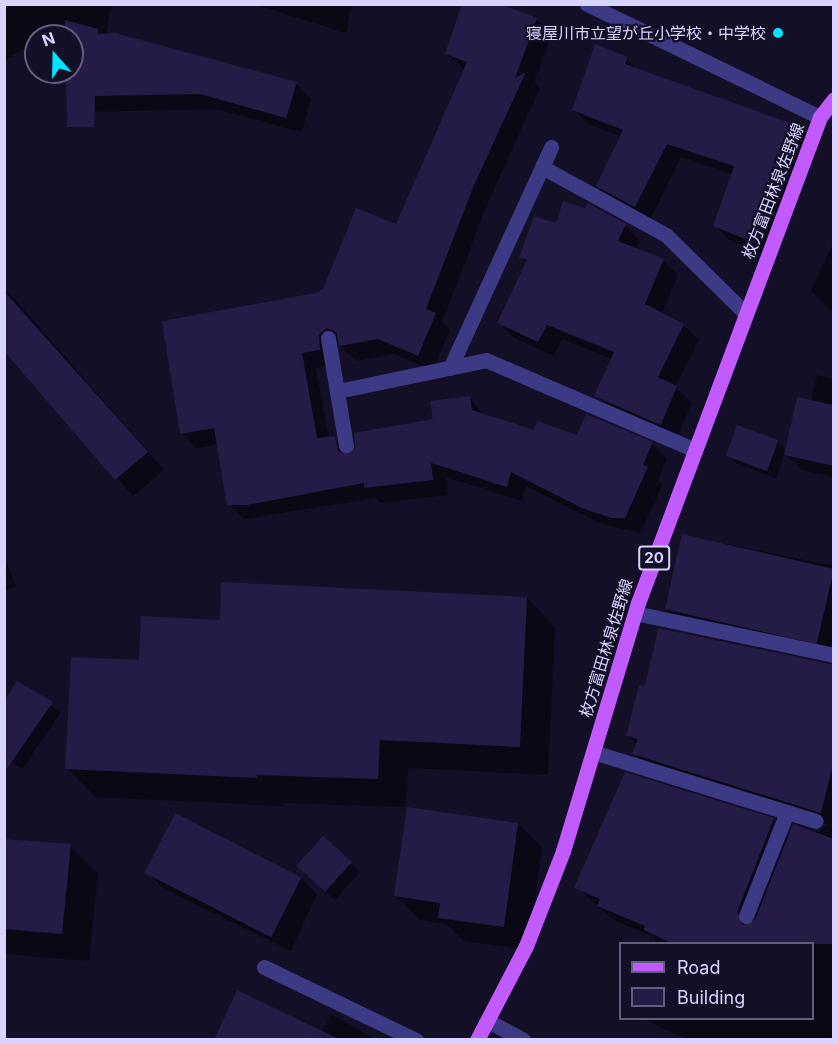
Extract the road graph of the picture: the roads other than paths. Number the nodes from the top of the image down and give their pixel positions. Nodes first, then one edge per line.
1 (586, 4) edge
2 (834, 99) edge
3 (820, 117) junction
4 (551, 147) dead end
5 (542, 167) junction
6 (746, 314) junction
7 (328, 338) dead end
8 (450, 368) junction
9 (338, 391) junction
10 (346, 446) dead end
11 (694, 450) junction
12 (635, 613) junction
13 (834, 655) edge
14 (593, 752) junction
15 (787, 812) junction
16 (816, 821) dead end
17 (746, 916) dead end
18 (264, 967) dead end
19 (488, 1022) junction
20 (416, 1040) edge
21 (477, 1040) edge
22 (523, 1040) edge

1 - 3 street
2 - 3 main road, 枚方富田林泉佐野線 / 20
3 - 6 main road, 枚方富田林泉佐野線 / 20
4 - 5 street
5 - 6 street
5 - 8 street
6 - 11 main road, 枚方富田林泉佐野線 / 20
7 - 9 street
8 - 9 street
8 - 11 street
9 - 10 street
11 - 12 main road, 枚方富田林泉佐野線 / 20
12 - 13 street
12 - 14 main road, 枚方富田林泉佐野線 / 20
14 - 15 street
14 - 19 main road, 枚方富田林泉佐野線 / 20
15 - 16 street
15 - 17 street
18 - 20 street
19 - 21 main road, 枚方富田林泉佐野線 / 20
19 - 22 street

